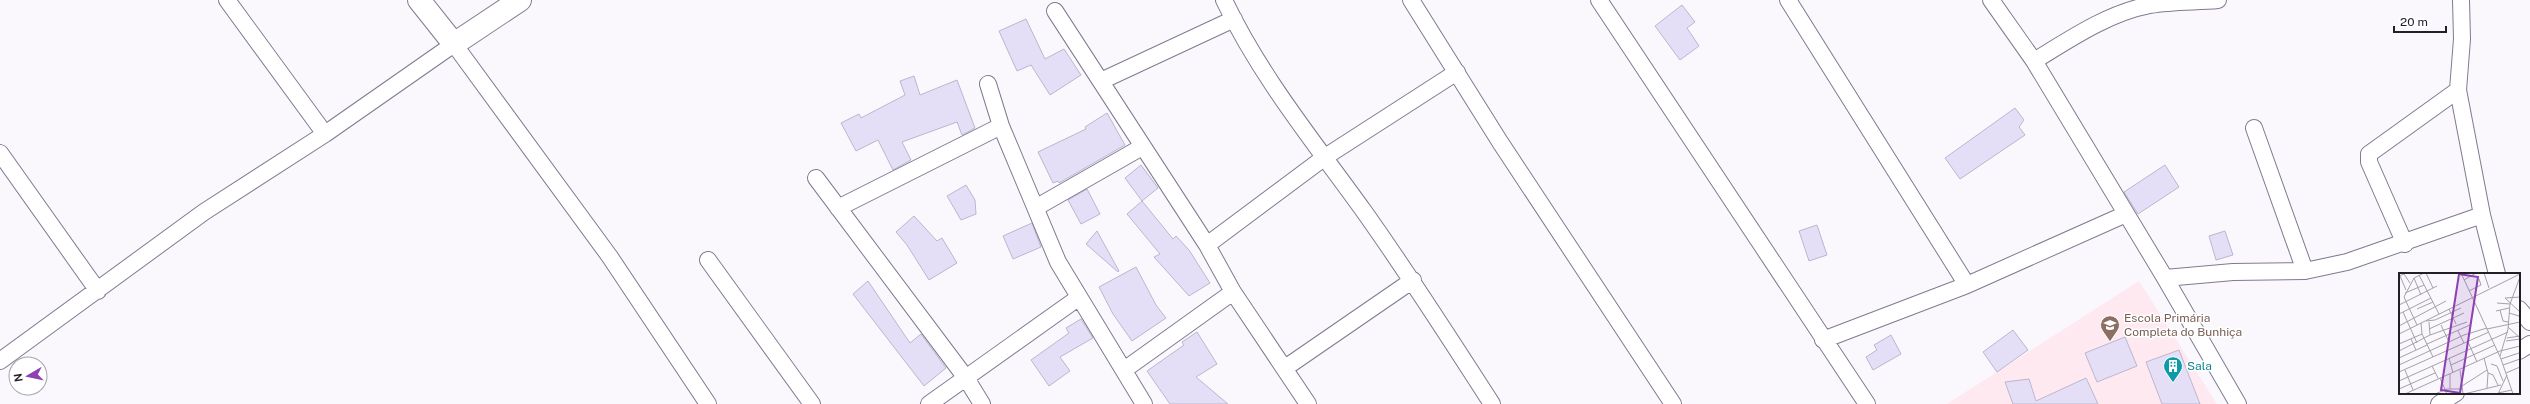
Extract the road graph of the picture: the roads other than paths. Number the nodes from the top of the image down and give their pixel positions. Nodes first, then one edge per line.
1 (227, 0) edge
2 (419, 0) edge
3 (520, 0) edge
4 (1224, 0) edge
5 (1599, 0) edge
6 (1788, 0) edge
7 (1991, 0) edge
8 (2218, 0) edge
9 (2461, 0) edge
10 (1414, 1) edge
11 (1055, 11) dead end
12 (1234, 19) junction
13 (454, 44) junction
14 (2034, 61) junction
15 (1457, 72) junction
16 (1101, 81) junction
17 (988, 84) dead end
18 (2458, 90) junction
19 (1001, 126) junction
20 (2254, 128) dead end
21 (325, 134) junction
22 (1142, 147) junction
23 (0, 153) edge
24 (1324, 157) junction
25 (816, 178) dead end
26 (1037, 207) junction
27 (838, 208) junction
28 (2126, 214) junction
29 (2482, 215) junction
30 (2404, 244) junction
31 (1208, 245) junction
32 (708, 260) dead end
33 (2305, 271) junction
34 (2497, 273) edge
35 (2165, 278) junction
36 (1413, 280) junction
37 (1967, 285) junction
38 (98, 290) junction
39 (1232, 292) junction
40 (1078, 298) junction
41 (2520, 310) edge
42 (2530, 322) edge
43 (1823, 340) junction
44 (2530, 344) edge
45 (2520, 350) edge
46 (0, 361) edge
47 (1285, 368) junction
48 (1124, 370) junction
49 (966, 378) junction
50 (2454, 394) edge
51 (1486, 402) edge
52 (708, 404) edge
53 (812, 404) edge
54 (928, 404) edge
55 (982, 404) edge
56 (1144, 404) edge
57 (1308, 404) edge
58 (1673, 404) edge
59 (1867, 404) edge
60 (2238, 404) edge
61 (2439, 404) edge

1 - 21 street
2 - 13 street
3 - 13 street
4 - 12 street
5 - 43 street
6 - 37 street
7 - 14 street
8 - 14 street
9 - 18 street
10 - 15 street
11 - 16 street
12 - 16 street
12 - 24 street
13 - 21 street
13 - 52 street
14 - 28 street
15 - 24 street
15 - 58 street
16 - 22 street
17 - 19 street
18 - 29 street
18 - 30 street
19 - 26 street
19 - 27 street
20 - 33 street
21 - 38 street
22 - 26 street
22 - 31 street
23 - 38 street
24 - 31 street
24 - 36 street
25 - 27 street
26 - 40 street
27 - 49 street
28 - 35 street
28 - 37 street
29 - 30 street
29 - 34 street
30 - 33 street
31 - 39 street
32 - 53 street
33 - 35 street
35 - 60 street
36 - 47 street
36 - 51 street
37 - 43 street
38 - 46 street
39 - 47 street
39 - 48 street
40 - 48 street
40 - 49 street
41 - 42 street
43 - 59 street
44 - 45 street
47 - 57 street
48 - 56 street
49 - 54 street
49 - 55 street
50 - 61 street

